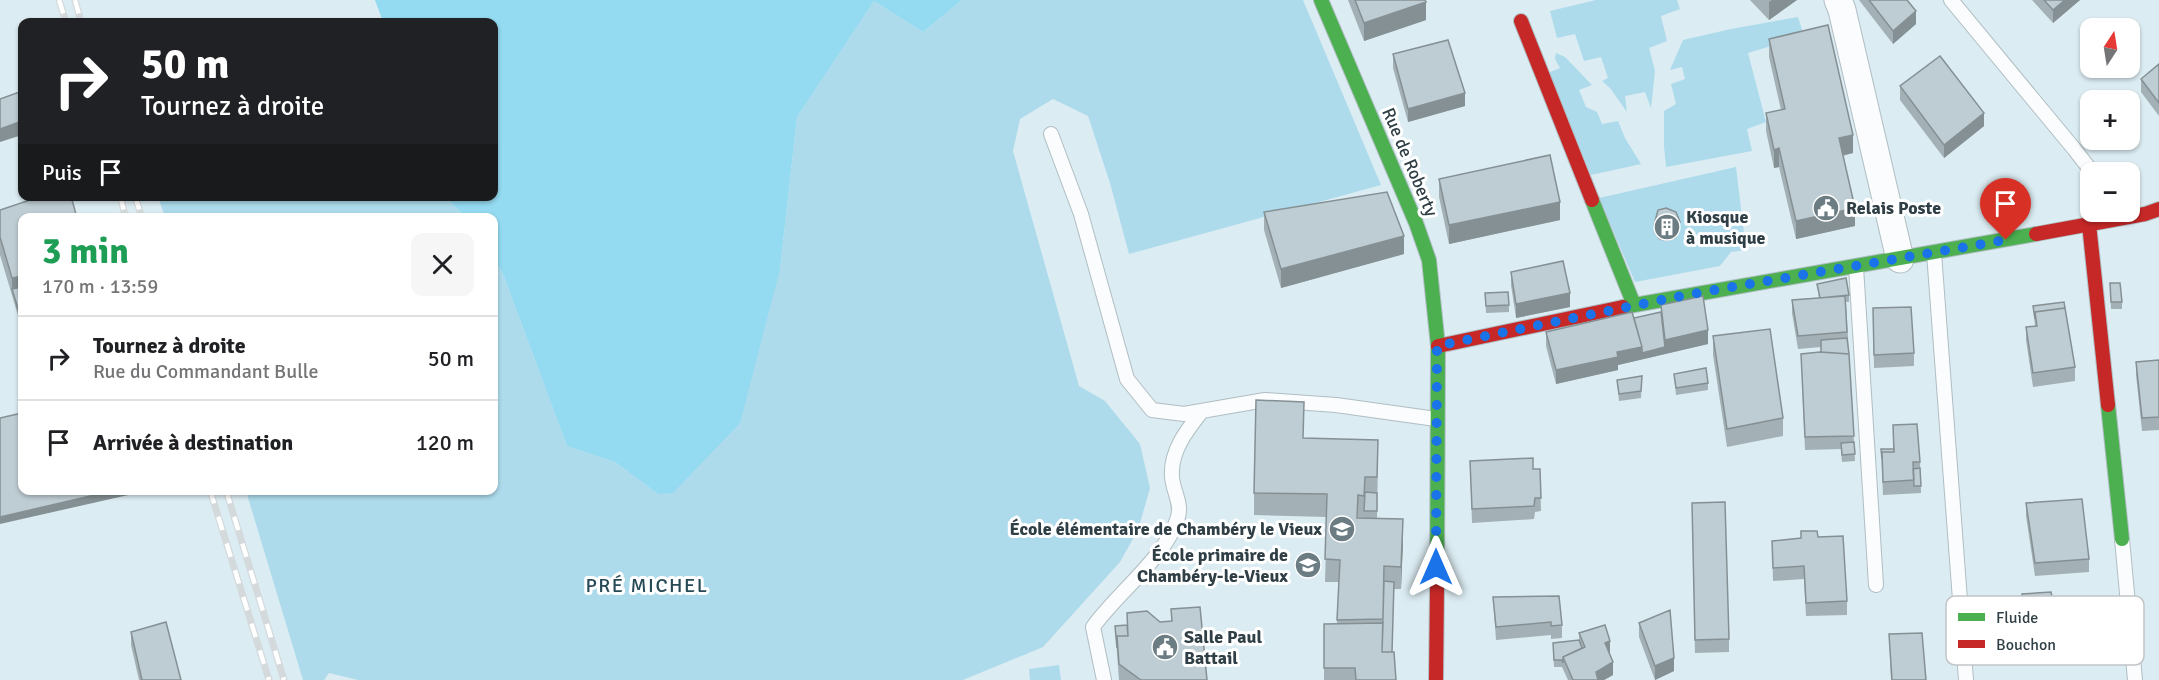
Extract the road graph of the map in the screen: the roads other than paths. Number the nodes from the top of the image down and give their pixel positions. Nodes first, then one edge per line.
1 (1322, 0) edge
2 (1838, 0) edge
3 (1952, 0) edge
4 (1521, 21) dead end
5 (1051, 134) dead end
6 (2085, 162) edge
7 (2159, 209) edge
8 (2140, 214) edge
9 (2097, 222) edge
10 (2089, 224) junction
11 (1934, 253) junction
12 (1900, 259) junction
13 (1856, 266) junction
14 (1634, 305) junction
15 (1437, 346) junction
16 (1202, 411) junction
17 (1436, 419) junction
18 (2121, 539) joint
19 (1876, 585) dead end
20 (1960, 596) edge
21 (2127, 596) edge
22 (1965, 665) edge
23 (2134, 665) edge
24 (1104, 680) edge
25 (1436, 680) edge
26 (1966, 680) edge
27 (2135, 680) edge

1 - 15 street, Rue de Roberty
2 - 12 street
3 - 6 lane
4 - 14 street
5 - 16 lane
7 - 8 street
9 - 10 street
10 - 11 street
10 - 18 street
11 - 12 street
11 - 20 lane
12 - 13 street
13 - 14 street
13 - 19 lane
14 - 15 street
15 - 17 street, Rue de Roberty
16 - 17 lane
16 - 24 lane
17 - 25 street, Rue de Roberty
18 - 21 lane
22 - 26 lane
23 - 27 lane

